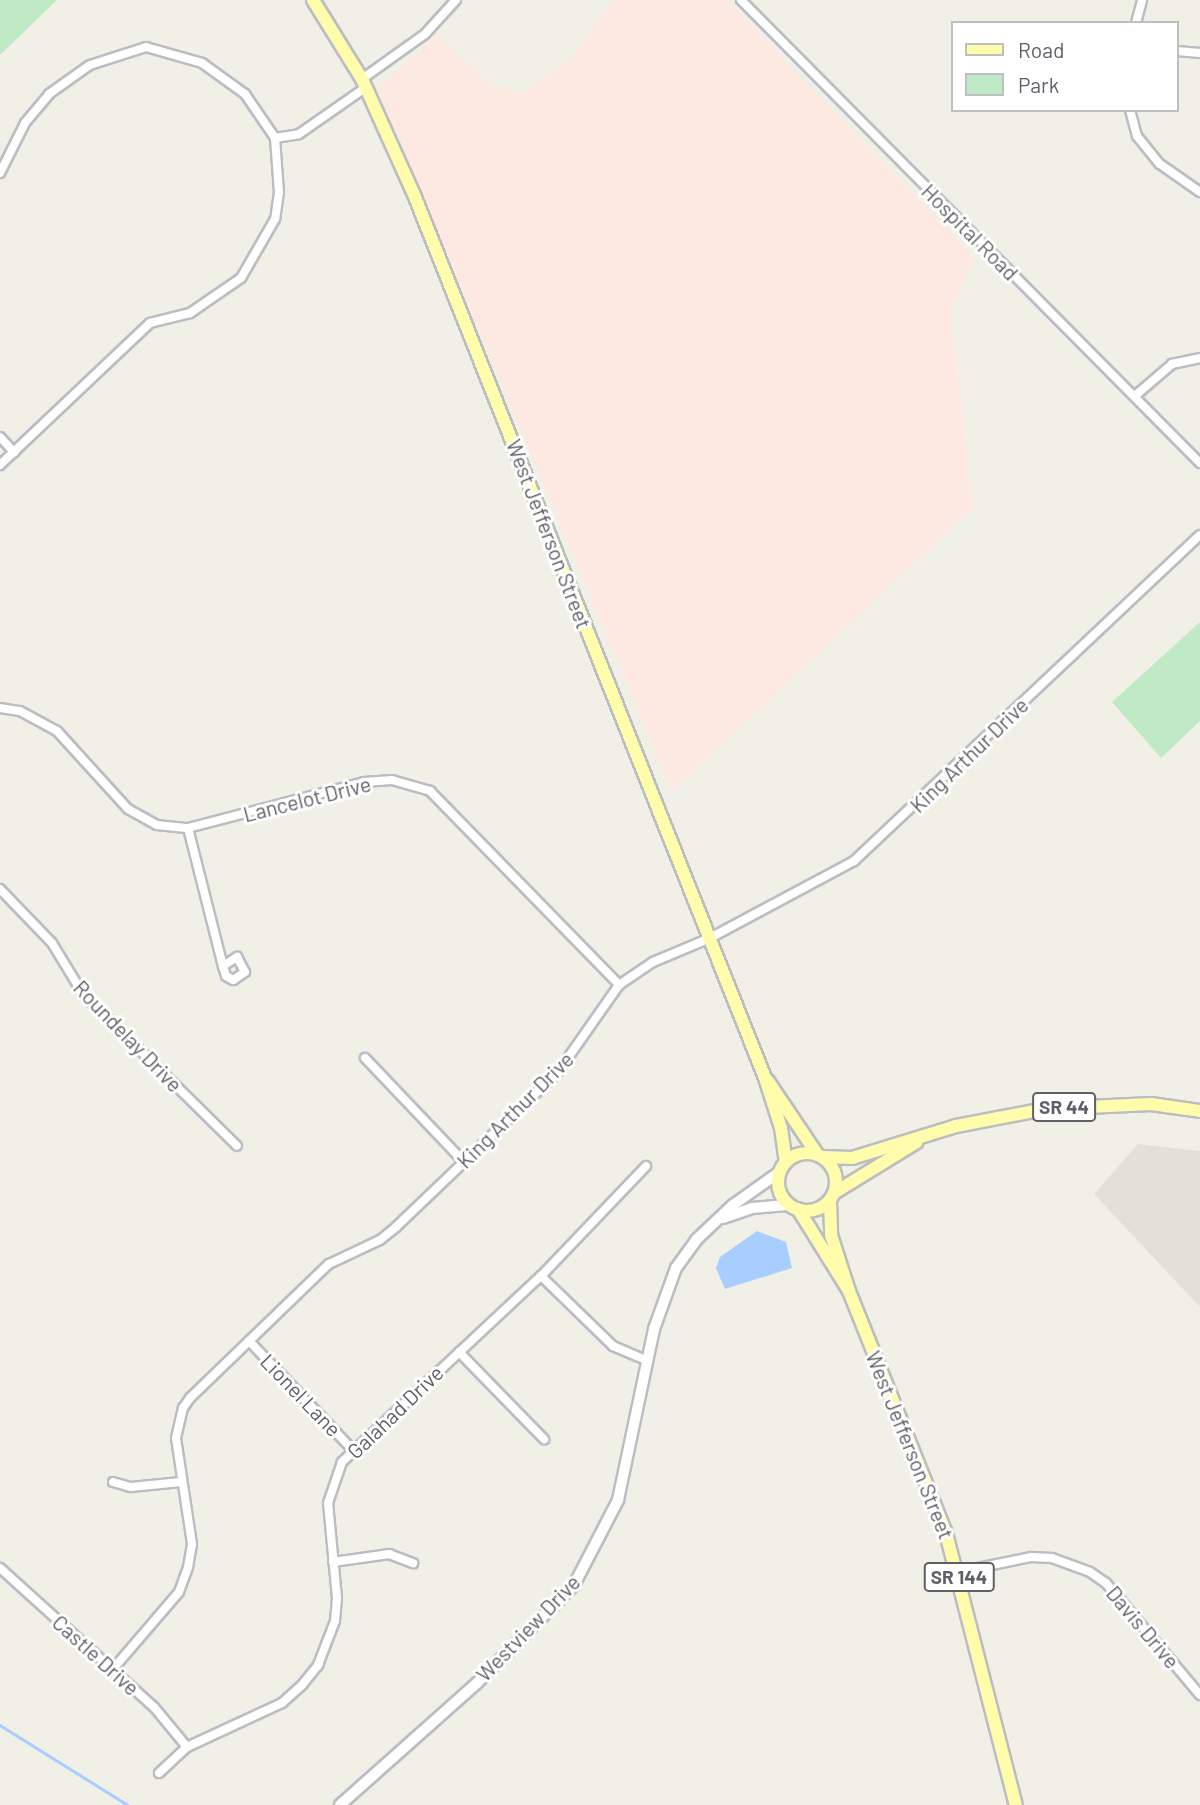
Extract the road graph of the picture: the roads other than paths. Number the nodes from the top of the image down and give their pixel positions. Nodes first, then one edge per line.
1 (313, 0) edge
2 (456, 0) edge
3 (741, 0) edge
4 (1142, 0) edge
5 (1137, 21) edge
6 (1179, 51) edge
7 (1200, 53) edge
8 (363, 84) junction
9 (1131, 112) edge
10 (275, 138) junction
11 (0, 173) edge
12 (1200, 192) edge
13 (1200, 358) edge
14 (1136, 395) junction
15 (0, 437) edge
16 (14, 452) junction
17 (1200, 463) edge
18 (0, 465) edge
19 (1200, 536) edge
20 (0, 708) edge
21 (188, 828) junction
22 (0, 889) edge
23 (710, 938) junction
24 (223, 966) dead end
25 (619, 985) junction
26 (365, 1058) dead end
27 (765, 1078) junction
28 (1200, 1111) edge
29 (930, 1135) junction
30 (237, 1146) dead end
31 (820, 1156) junction
32 (464, 1162) junction
33 (646, 1166) dead end
34 (783, 1166) junction
35 (832, 1197) junction
36 (794, 1207) junction
37 (723, 1218) junction
38 (541, 1276) junction
39 (849, 1291) junction
40 (249, 1341) junction
41 (459, 1352) junction
42 (646, 1360) junction
43 (544, 1439) dead end
44 (352, 1449) junction
45 (113, 1482) dead end
46 (181, 1482) junction
47 (333, 1562) junction
48 (413, 1563) dead end
49 (0, 1568) edge
50 (958, 1572) junction
51 (113, 1669) junction
52 (1200, 1695) edge
53 (187, 1747) junction
54 (159, 1773) dead end
55 (340, 1805) edge
56 (1016, 1805) edge

1 - 8 main road, West Jefferson Street
2 - 8 street
3 - 14 street, Hospital Road
4 - 5 street
6 - 7 street
8 - 10 street
8 - 23 main road, West Jefferson Street
9 - 12 street
10 - 11 street
10 - 16 street
13 - 14 street
14 - 17 street, Hospital Road
15 - 16 street
16 - 18 street
19 - 23 street, King Arthur Drive
20 - 21 street, Lancelot Drive
21 - 24 street
21 - 25 street, Lancelot Drive
22 - 30 street, Roundelay Drive
23 - 25 street, King Arthur Drive
23 - 27 main road, West Jefferson Street
25 - 32 street, King Arthur Drive
26 - 32 street
27 - 31 main road, West Jefferson Street
27 - 34 main road, West Jefferson Street
28 - 29 main road, SR 44
29 - 31 main road, SR 44
29 - 35 main road, SR 44
31 - 34 main road
31 - 35 main road
32 - 40 street, King Arthur Drive
33 - 38 street, Galahad Drive
34 - 36 main road
34 - 37 street, Westview Drive
35 - 36 main road
35 - 39 main road, West Jefferson Street / SR 144
36 - 37 street, Westview Drive
36 - 39 main road, West Jefferson Street / SR 144
37 - 42 street, Westview Drive
38 - 41 street, Galahad Drive
38 - 42 street
39 - 50 main road, West Jefferson Street / SR 144
40 - 44 street, Lionel Lane
40 - 46 street, King Arthur Drive
41 - 43 street
41 - 44 street, Galahad Drive
42 - 55 street, Westview Drive
44 - 47 street, Galahad Drive
45 - 46 street
46 - 51 street, King Arthur Drive
47 - 48 street
47 - 53 street, Galahad Drive
49 - 51 street, Castle Drive
50 - 52 street, Davis Drive
50 - 56 main road, West Jefferson Street / SR 144
51 - 53 street, Castle Drive
53 - 54 street, Galahad Drive

